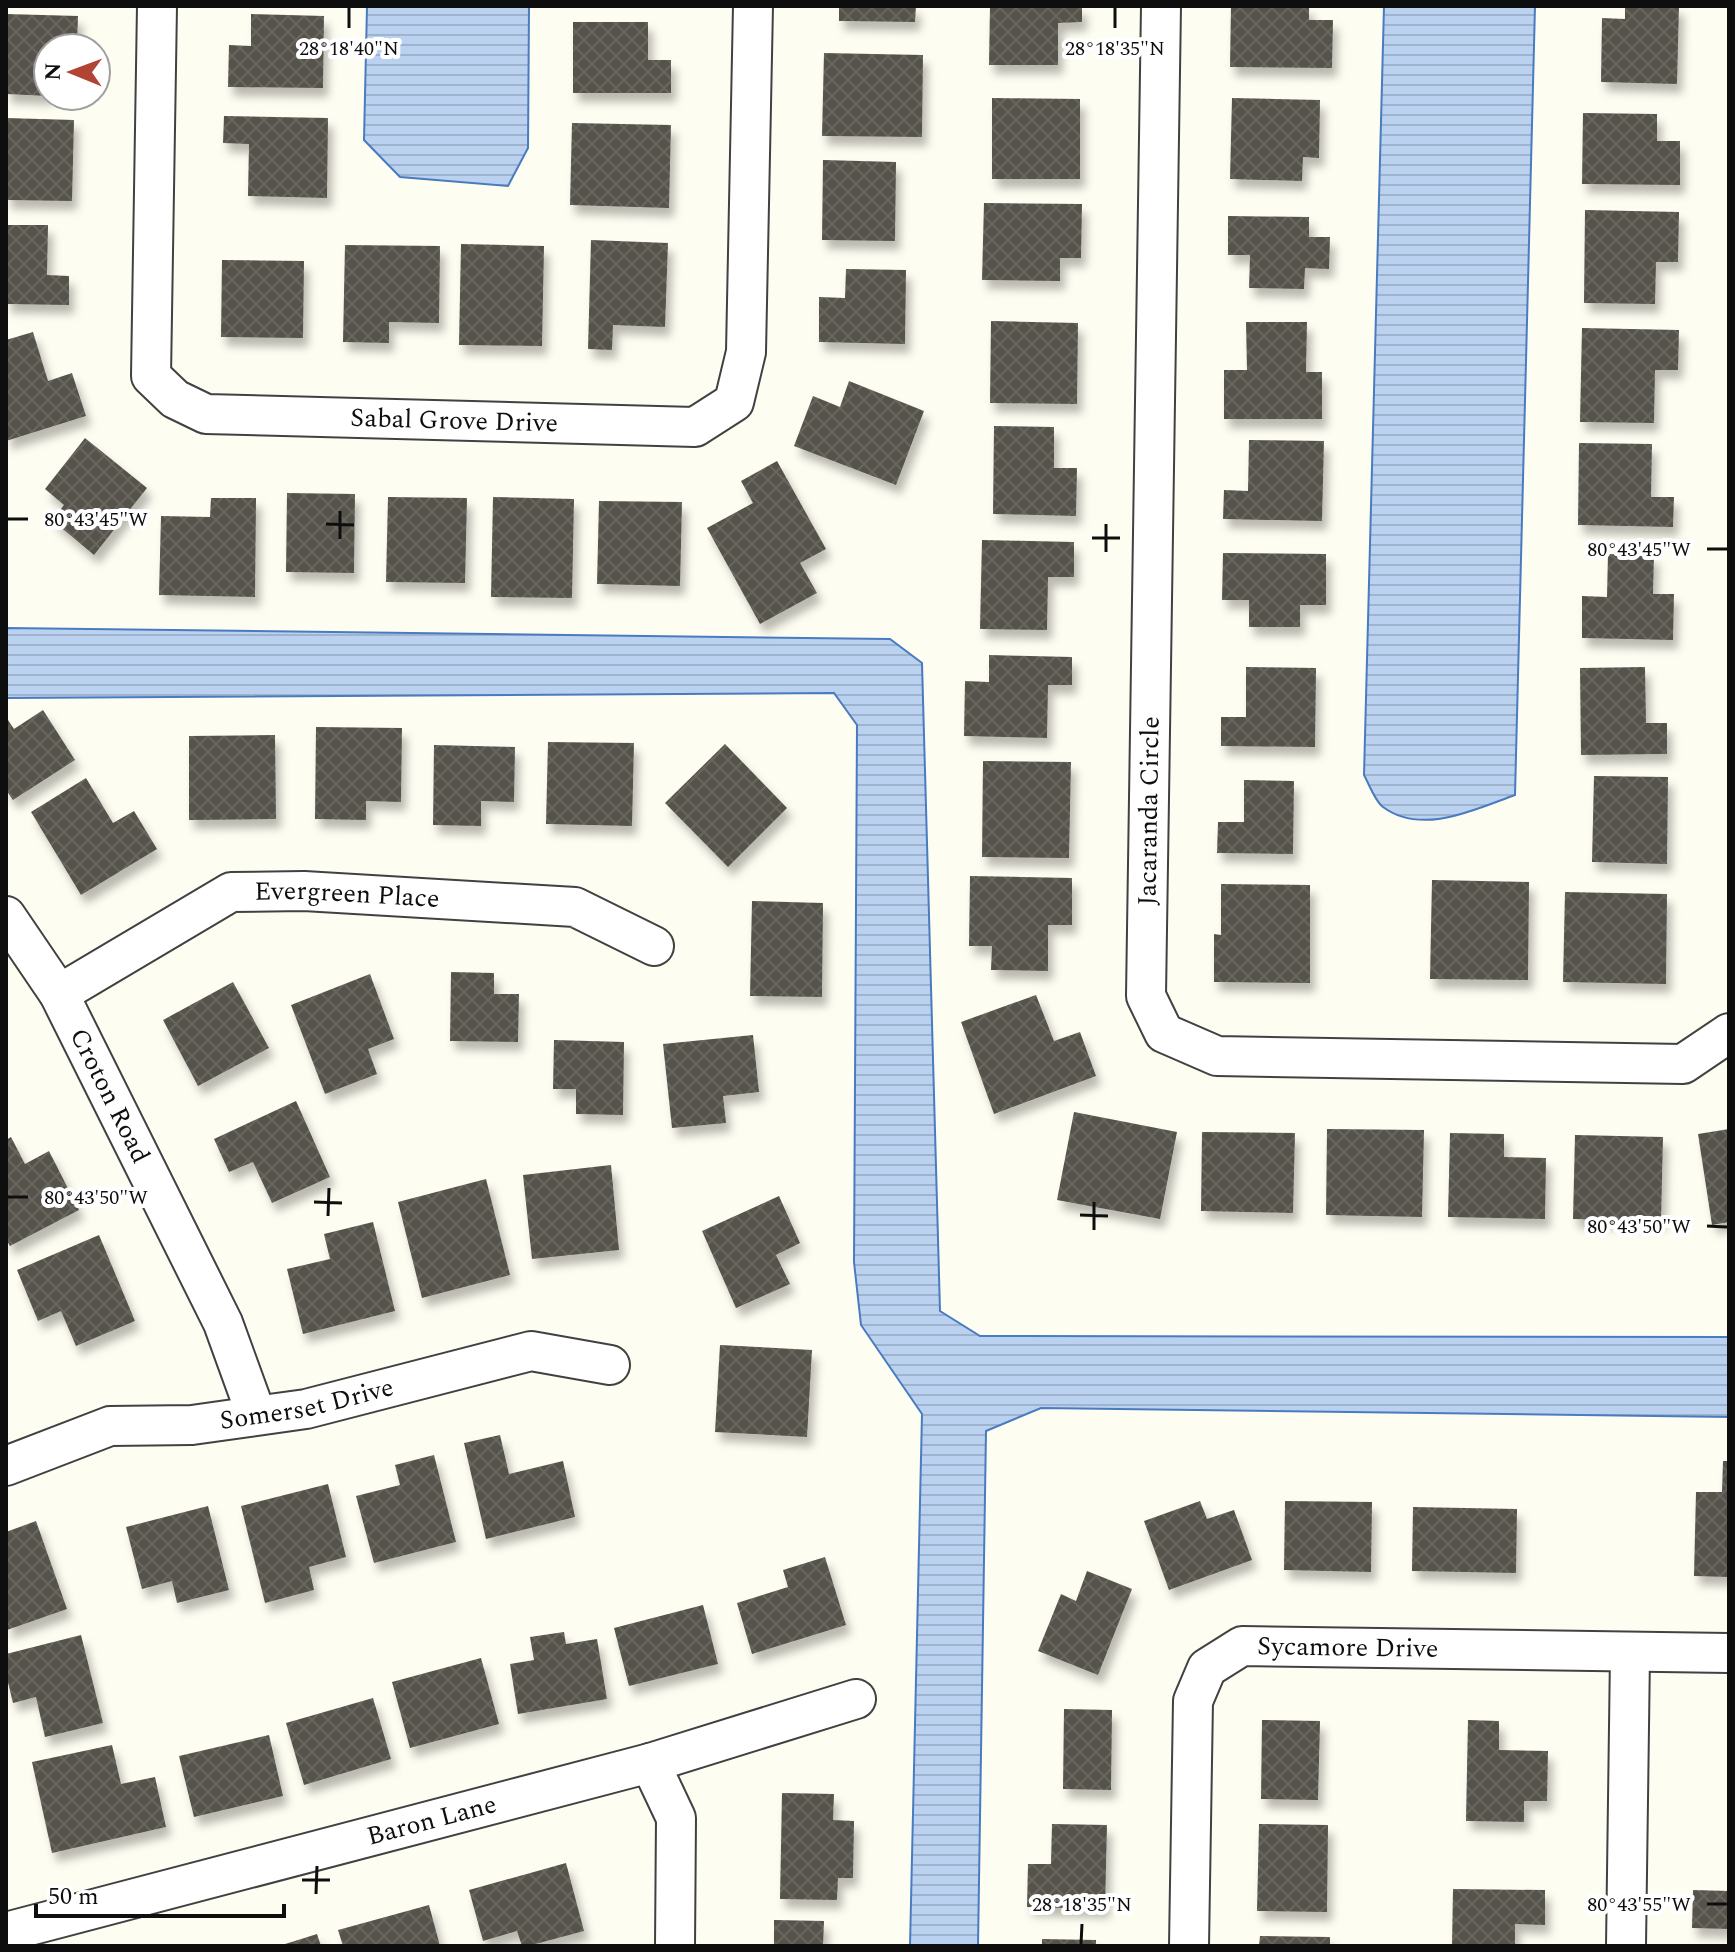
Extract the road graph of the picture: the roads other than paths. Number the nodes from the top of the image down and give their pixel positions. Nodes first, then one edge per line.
1 (157, 6) edge
2 (753, 6) edge
3 (1161, 6) edge
4 (6, 916) edge
5 (654, 946) dead end
6 (59, 994) junction
7 (1729, 1033) edge
8 (610, 1365) dead end
9 (256, 1414) junction
10 (6, 1466) edge
11 (1729, 1653) edge
12 (1630, 1654) junction
13 (856, 1699) dead end
14 (650, 1763) junction
15 (6, 1932) edge
16 (675, 1946) edge
17 (1189, 1946) edge
18 (1626, 1946) edge

1 - 2 street, Sabal Grove Drive
3 - 7 street, Jacaranda Circle
4 - 6 street, Croton Road
5 - 6 street, Evergreen Place
6 - 9 street, Croton Road
8 - 9 street, Somerset Drive
9 - 10 street, Somerset Drive
11 - 12 street, Sycamore Drive
12 - 17 street, Sycamore Drive
12 - 18 street
13 - 14 street, Baron Lane
14 - 15 street, Baron Lane
14 - 16 street

